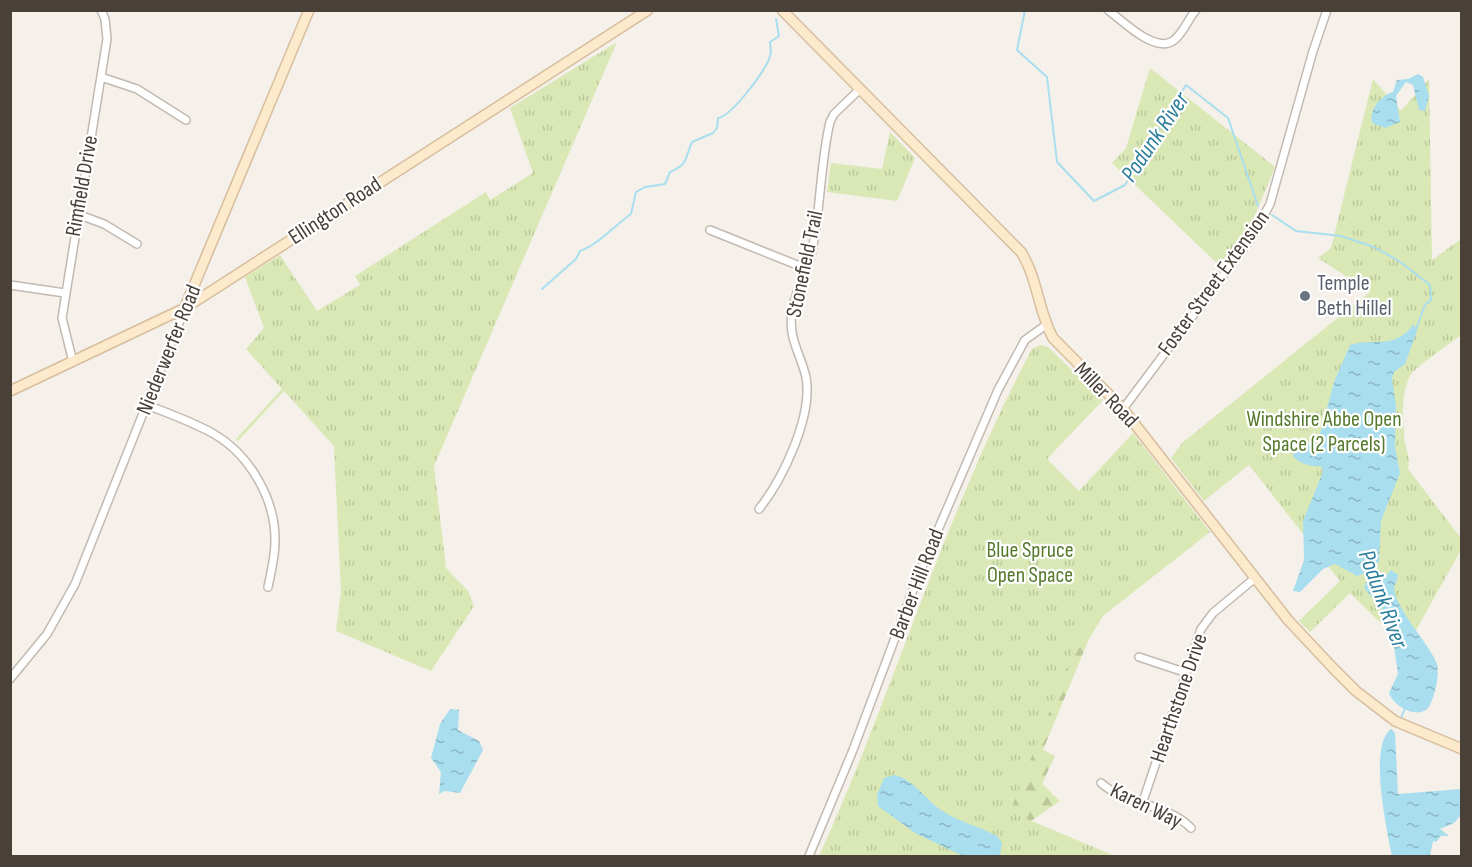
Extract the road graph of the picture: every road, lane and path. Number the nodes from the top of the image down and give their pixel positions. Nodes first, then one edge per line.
1 (101, 10) edge
2 (309, 10) edge
3 (648, 10) edge
4 (782, 10) edge
5 (1108, 10) edge
6 (1196, 10) edge
7 (1328, 10) edge
8 (101, 77) junction
9 (859, 90) junction
10 (186, 120) dead end
11 (76, 214) junction
12 (710, 230) dead end
13 (137, 244) dead end
14 (807, 269) junction
15 (10, 285) edge
16 (64, 293) junction
17 (185, 308) junction
18 (1046, 326) junction
19 (73, 362) junction
20 (10, 391) edge
21 (147, 405) junction
22 (1123, 409) junction
23 (759, 509) dead end
24 (1255, 578) junction
25 (268, 587) dead end
26 (1138, 657) dead end
27 (1184, 672) junction
28 (10, 679) edge
29 (1461, 749) edge
30 (1101, 783) dead end
31 (1142, 804) junction
32 (1191, 828) dead end
33 (809, 856) edge

1 - 8 street, Rimfield Drive
2 - 17 street, Niederwerfer Road
3 - 17 street, Ellington Road
4 - 9 street, Miller Road
5 - 6 street
7 - 22 street, Foster Street Extension
8 - 10 street
8 - 11 street, Rimfield Drive
9 - 14 street, Stonefield Trail
9 - 18 street, Miller Road
11 - 13 street
11 - 16 street, Rimfield Drive
12 - 14 street
14 - 23 street, Stonefield Trail
15 - 16 street
16 - 19 street, Rimfield Drive
17 - 19 street, Ellington Road
17 - 21 street, Niederwerfer Road
18 - 22 street, Miller Road
18 - 33 street, Barber Hill Road
19 - 20 street, Ellington Road
21 - 25 street
21 - 28 street, Niederwerfer Road
22 - 24 street, Miller Road
24 - 27 street, Hearthstone Drive
24 - 29 street, Miller Road
26 - 27 street
27 - 31 street, Hearthstone Drive
30 - 31 street, Karen Way
31 - 32 street, Karen Way

